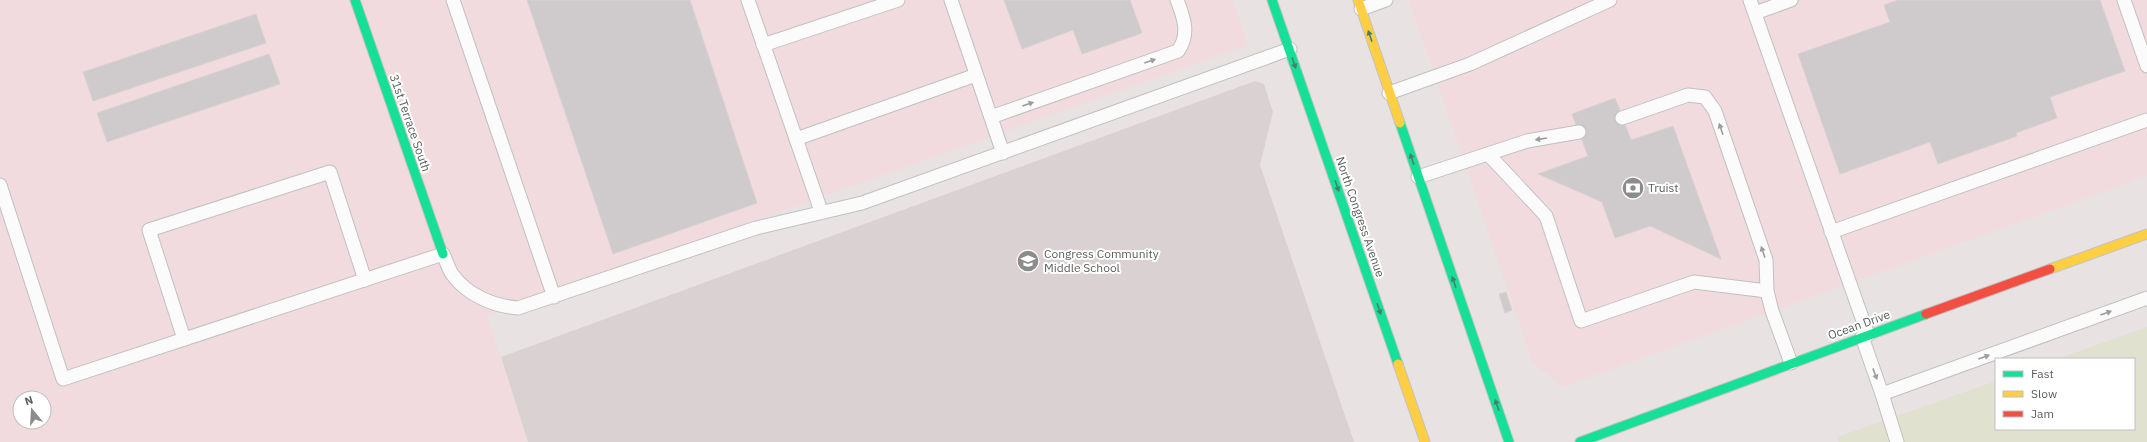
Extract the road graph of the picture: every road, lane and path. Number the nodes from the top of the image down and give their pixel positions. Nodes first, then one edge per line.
1 (355, 0) edge
2 (453, 0) edge
3 (748, 0) edge
4 (898, 0) edge
5 (951, 0) edge
6 (1177, 0) edge
7 (1272, 0) edge
8 (1386, 0) edge
9 (1610, 0) edge
10 (1750, 0) edge
11 (1791, 0) edge
12 (2124, 0) edge
13 (1359, 5) edge
14 (1755, 13) junction
15 (763, 46) junction
16 (1290, 49) junction
17 (2147, 66) edge
18 (976, 75) junction
19 (1390, 93) junction
20 (991, 117) junction
21 (1622, 118) dead end
22 (2147, 120) edge
23 (1579, 132) dead end
24 (796, 138) junction
25 (1003, 153) junction
26 (1488, 154) junction
27 (1418, 177) junction
28 (0, 185) edge
29 (821, 211) junction
30 (1831, 232) junction
31 (2147, 234) edge
32 (443, 254) junction
33 (365, 280) junction
34 (1767, 291) junction
35 (554, 297) junction
36 (2147, 298) edge
37 (1865, 336) junction
38 (184, 339) junction
39 (1791, 363) junction
40 (1882, 394) junction
41 (1425, 442) edge
42 (1510, 442) edge
43 (1580, 442) edge
44 (1897, 442) edge

1 - 32 main road, 31st Terrace South
2 - 35 lane
3 - 15 lane
4 - 15 lane
5 - 18 lane
20 -> 6 lane
7 - 16 main road, North Congress Avenue
8 - 13 lane
9 - 19 lane
10 - 14 lane
11 - 14 lane
12 - 17 lane
19 -> 13 main road
14 - 30 lane
15 - 24 lane
16 - 25 lane
16 -> 41 main road, North Congress Avenue
18 - 20 lane
18 - 24 lane
27 -> 19 main road
20 - 25 lane
34 -> 21 lane
22 - 30 lane
23 -> 26 lane
24 - 29 lane
25 - 29 lane
26 - 27 lane
26 - 34 lane
42 -> 27 main road
28 - 38 lane
29 - 35 lane
30 - 37 lane
31 - 37 main road, Ocean Drive
32 - 33 lane
32 - 35 lane
33 - 38 lane
33 - 38 lane
34 - 39 lane
40 -> 36 lane
37 - 39 main road, Ocean Drive
37 -> 40 lane
39 - 43 main road, Ocean Drive
40 - 44 lane

